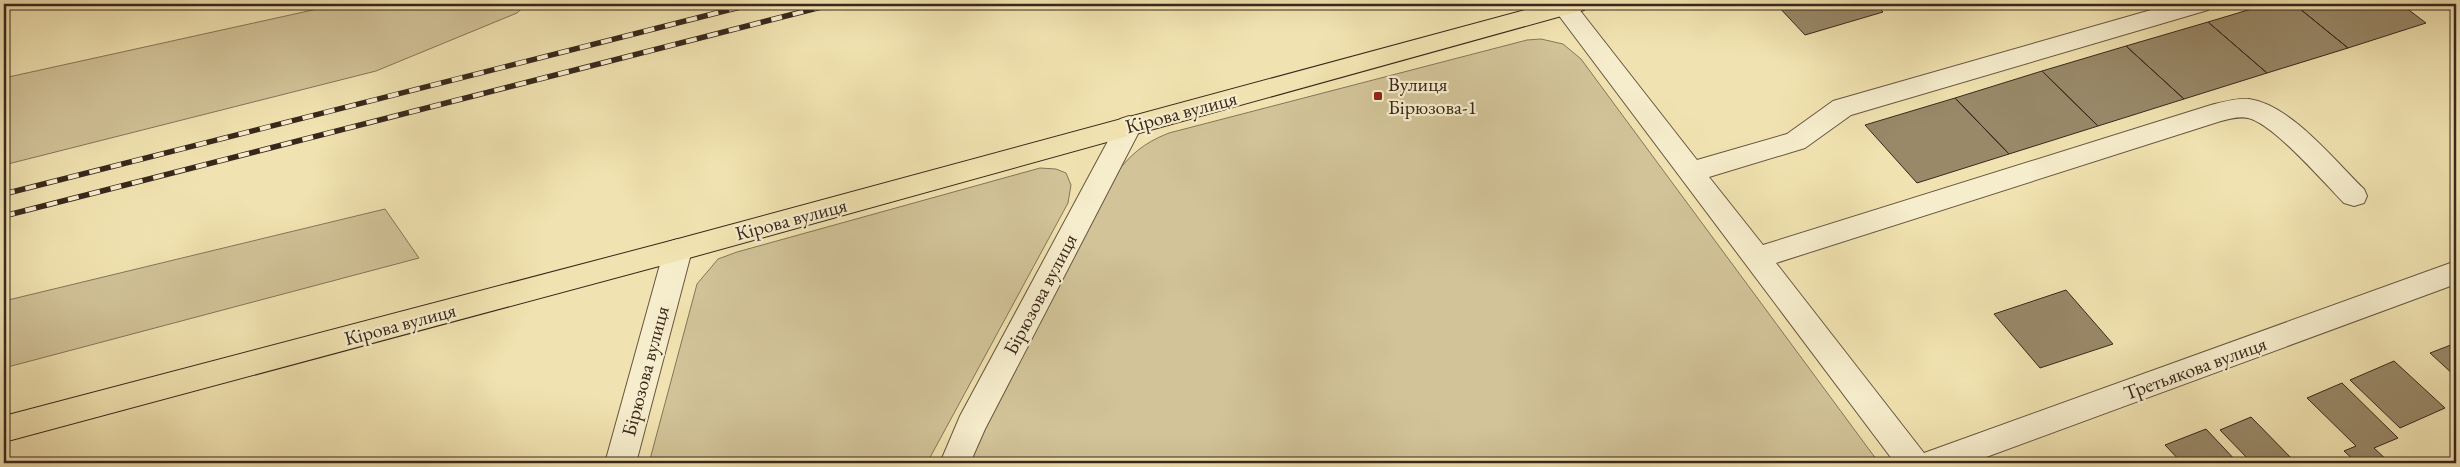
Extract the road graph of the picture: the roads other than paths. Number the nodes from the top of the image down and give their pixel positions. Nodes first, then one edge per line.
1 (2200, 4) edge
2 (1570, 5) edge
3 (1129, 126) junction
4 (1691, 172) junction
5 (2354, 196) dead end
6 (678, 250) junction
7 (1757, 258) junction
8 (2456, 272) edge
9 (4, 429) edge
10 (620, 463) edge
11 (955, 463) edge
12 (1913, 463) edge
13 (1933, 463) edge

1 - 4 street
2 - 3 main road, Кірова вулиця
2 - 4 street
3 - 6 main road, Кірова вулиця
3 - 11 street, Бірюзова вулиця
4 - 7 street
5 - 7 street
6 - 9 main road, Кірова вулиця
6 - 10 street, Бірюзова вулиця
7 - 12 street
8 - 13 street, Третьякова вулиця

